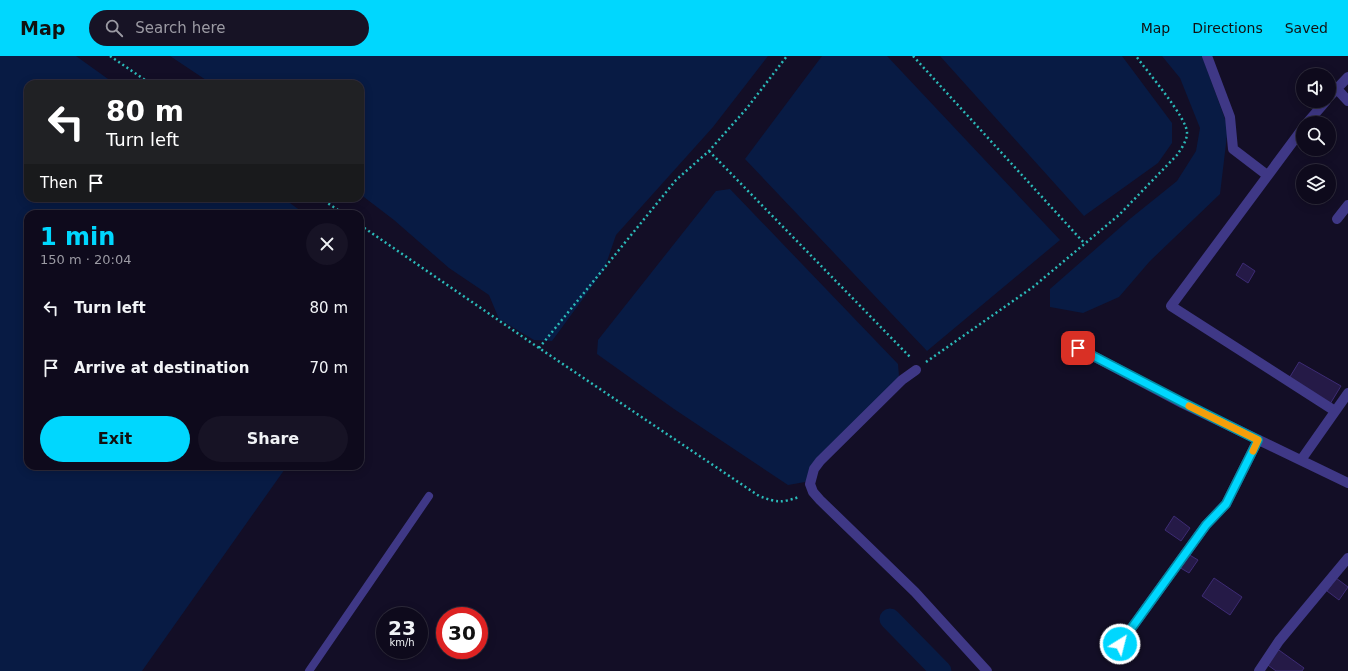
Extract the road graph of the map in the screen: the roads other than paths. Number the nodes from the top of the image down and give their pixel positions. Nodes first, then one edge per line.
1 (1207, 56) edge
2 (1348, 77) edge
3 (1337, 89) joint
4 (1348, 101) edge
5 (1320, 108) edge
6 (1313, 116) edge
7 (1296, 137) edge
8 (1267, 175) junction
9 (1348, 204) edge
10 (1337, 219) dead end
11 (1078, 348) dead end
12 (918, 368) road end
13 (1348, 393) edge
14 (1335, 411) junction
15 (1258, 440) junction
16 (1301, 460) junction
17 (1348, 483) edge
18 (429, 496) dead end
19 (1348, 558) edge
20 (1120, 644) dead end
21 (309, 671) edge
22 (987, 671) edge
23 (1259, 671) edge

1 - 8 street
2 - 3 street
3 - 4 street
5 - 6 street
7 - 8 street
8 - 14 street
9 - 10 street
11 - 15 street
12 - 22 street
13 - 14 street
14 - 16 street
15 - 16 street
15 - 20 street
16 - 17 street
18 - 21 lane
19 - 23 street

